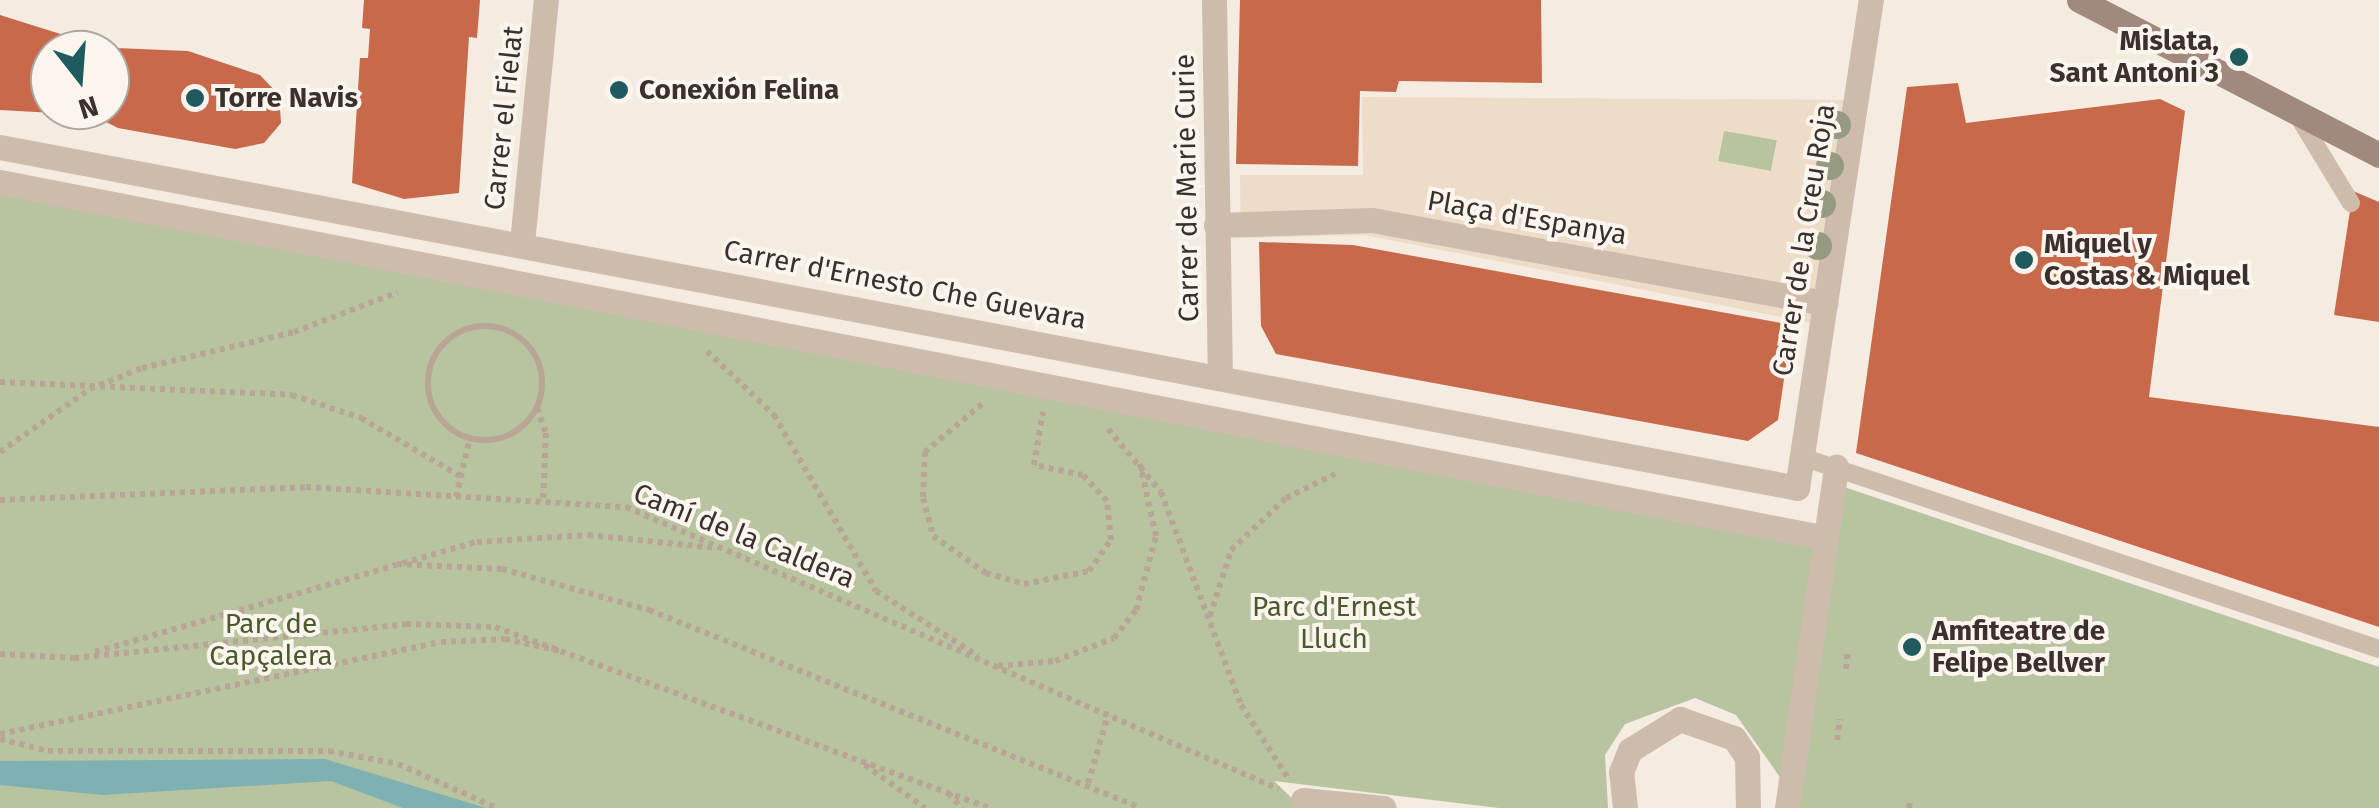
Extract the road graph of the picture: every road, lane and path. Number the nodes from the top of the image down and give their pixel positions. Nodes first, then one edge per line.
1 (546, 0) edge
2 (1214, 0) edge
3 (1872, 0) edge
4 (2078, 0) edge
5 (2298, 115) junction
6 (0, 147) edge
7 (2379, 155) edge
8 (0, 182) edge
9 (2351, 203) dead end
10 (1216, 225) junction
11 (522, 243) junction
12 (452, 271) junction
13 (1825, 303) junction
14 (692, 336) dead end
15 (1220, 376) junction
16 (0, 382) edge
17 (90, 389) junction
18 (1028, 398) dead end
19 (997, 399) dead end
20 (537, 408) junction
21 (1096, 418) dead end
22 (470, 438) junction
23 (0, 452) edge
24 (1380, 452) junction
25 (1136, 454) junction
26 (1802, 457) junction
27 (1836, 467) junction
28 (460, 476) junction
29 (1797, 488) joint
30 (456, 496) junction
31 (0, 500) edge
32 (543, 502) junction
33 (1826, 538) junction
34 (722, 549) junction
35 (397, 564) junction
36 (1210, 617) junction
37 (1848, 650) dead end
38 (2379, 650) edge
39 (0, 654) edge
40 (74, 658) junction
41 (995, 666) junction
42 (614, 667) junction
43 (1846, 669) dead end
44 (1108, 715) junction
45 (1840, 718) dead end
46 (0, 737) edge
47 (1838, 740) dead end
48 (852, 757) junction
49 (1088, 783) junction
50 (947, 792) junction
51 (1303, 800) junction
52 (497, 808) edge
53 (925, 808) edge
54 (962, 808) edge
55 (989, 808) edge
56 (1141, 808) edge
57 (1384, 808) edge
58 (1625, 808) edge
59 (1748, 808) edge
60 (1787, 808) edge

1 - 11 street, Carrer el Fielat
2 - 10 street, Carrer de Marie Curie
3 - 13 street, Carrer de la Creu Roja
4 - 5 street
5 - 7 street
5 - 9 lane
6 - 11 street, Carrer d'Ernesto Che Guevara
8 - 12 street
10 - 13 street, Plaça d'Espanya
10 - 15 street, Carrer de Marie Curie
11 - 15 street, Carrer d'Ernesto Che Guevara
12 - 17 path
12 - 24 street
13 - 26 street, Carrer de la Creu Roja
14 - 41 path
15 - 29 street, Carrer d'Ernesto Che Guevara
16 - 17 path
17 - 23 path
17 - 28 path
18 - 19 path
20 - 22 path
20 - 22 path
20 - 32 path
21 - 25 path
22 - 28 path
24 - 33 street
24 - 36 path
25 - 36 path
25 - 41 path
26 - 27 lane
26 - 29 street, Carrer de la Creu Roja
27 - 33 street
27 - 38 lane
28 - 30 path
30 - 31 path, Camí de la Caldera
30 - 32 path, Camí de la Caldera
32 - 34 path, Camí de la Caldera
33 - 60 street
34 - 35 path
34 - 41 path, Camí de la Caldera
35 - 40 path
35 - 49 path
36 - 51 path
37 - 43 path
39 - 40 path
40 - 42 path
41 - 44 path, Camí de la Caldera
42 - 46 path
42 - 48 path
44 - 49 path
44 - 51 path, Camí de la Caldera
45 - 47 path
46 - 52 path
48 - 50 path
48 - 53 path
49 - 56 path
50 - 54 path
50 - 55 path
51 - 57 street
58 - 59 street

